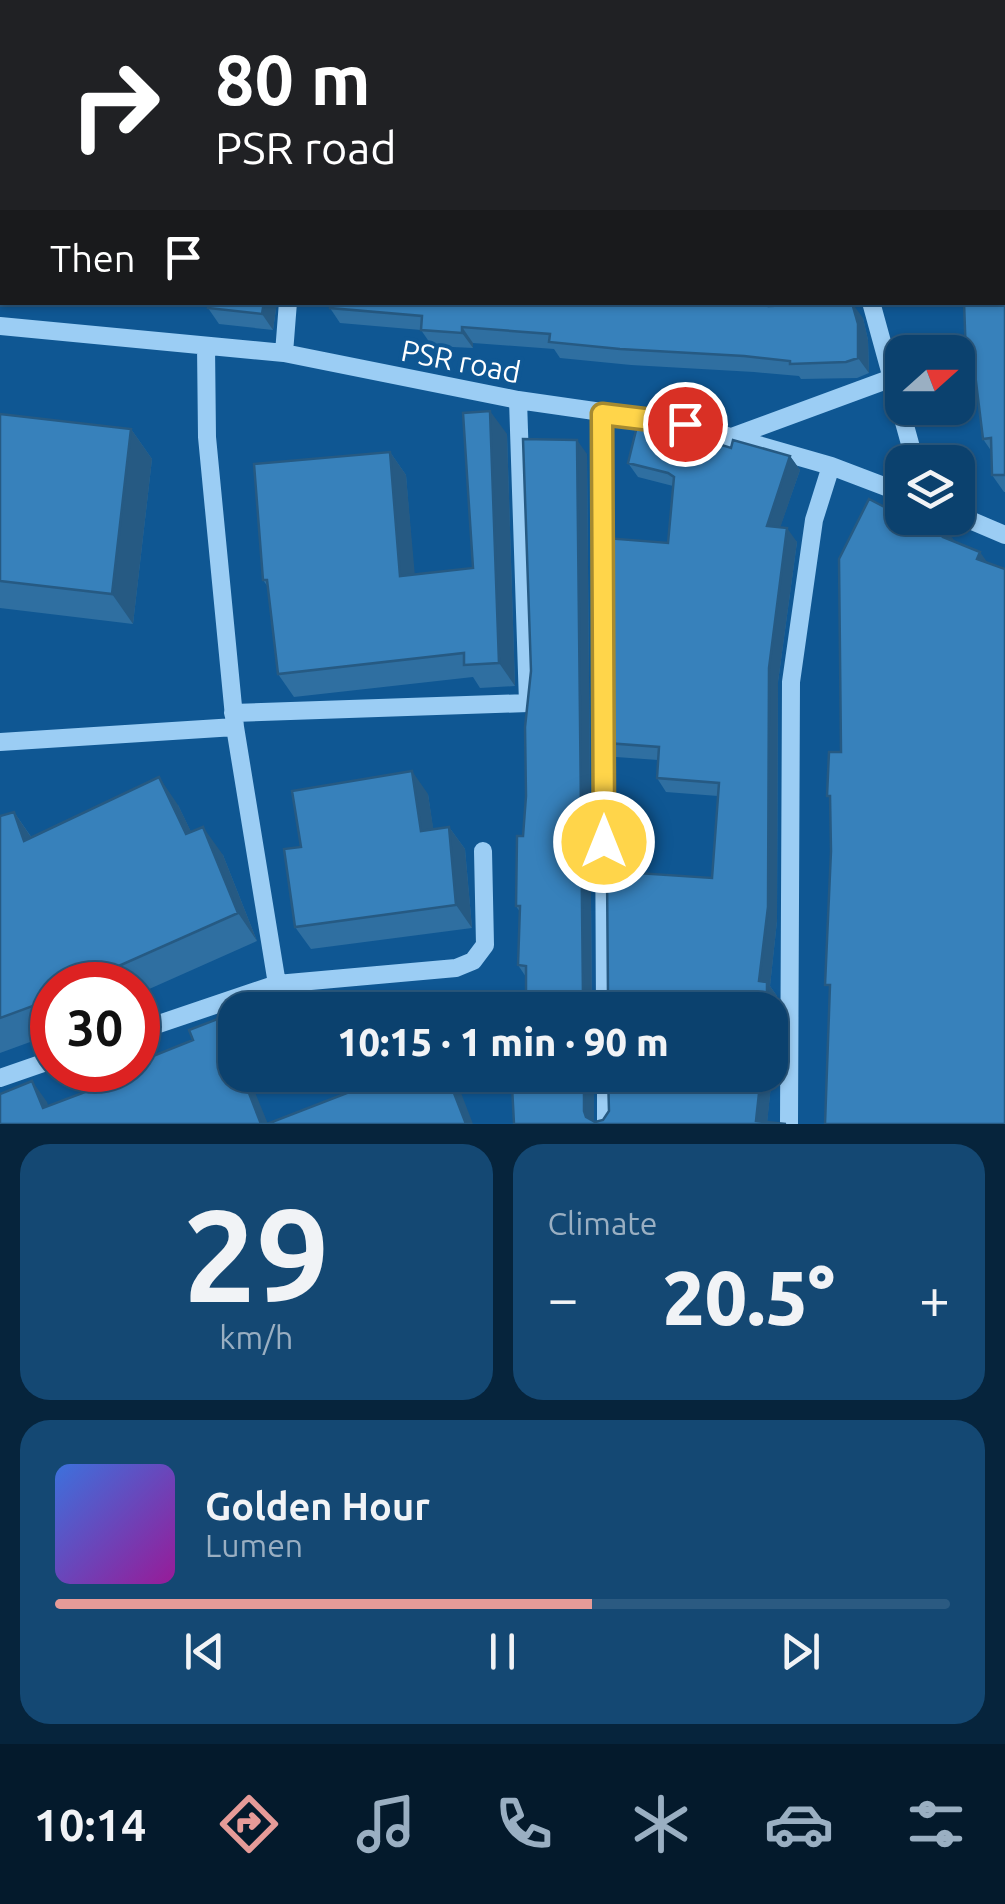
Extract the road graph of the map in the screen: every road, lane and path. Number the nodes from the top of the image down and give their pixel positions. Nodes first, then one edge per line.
1 (288, 305) edge
2 (873, 305) edge
3 (0, 326) edge
4 (206, 346) junction
5 (885, 351) edge
6 (284, 354) junction
7 (885, 381) edge
8 (518, 400) junction
9 (602, 414) junction
10 (730, 438) junction
11 (831, 466) junction
12 (885, 486) edge
13 (975, 522) edge
14 (1005, 535) edge
15 (234, 720) junction
16 (0, 742) edge
17 (483, 851) dead end
18 (277, 984) junction
19 (605, 992) edge
20 (160, 1024) edge
21 (30, 1068) edge
22 (0, 1078) edge
23 (606, 1092) edge
24 (606, 1124) edge
25 (789, 1124) edge

1 - 6 street
2 - 5 street
3 - 4 street, PSR road
4 - 6 street, PSR road
4 - 15 street
6 - 8 street, PSR road
7 - 10 street
8 - 9 street, PSR road
8 - 15 street
9 - 10 street, PSR road
9 - 19 street
10 - 11 street, PSR road
11 - 12 street, PSR road
11 - 25 street
13 - 14 street
15 - 16 street
15 - 18 street
17 - 18 street
18 - 20 street
21 - 22 street
23 - 24 street

